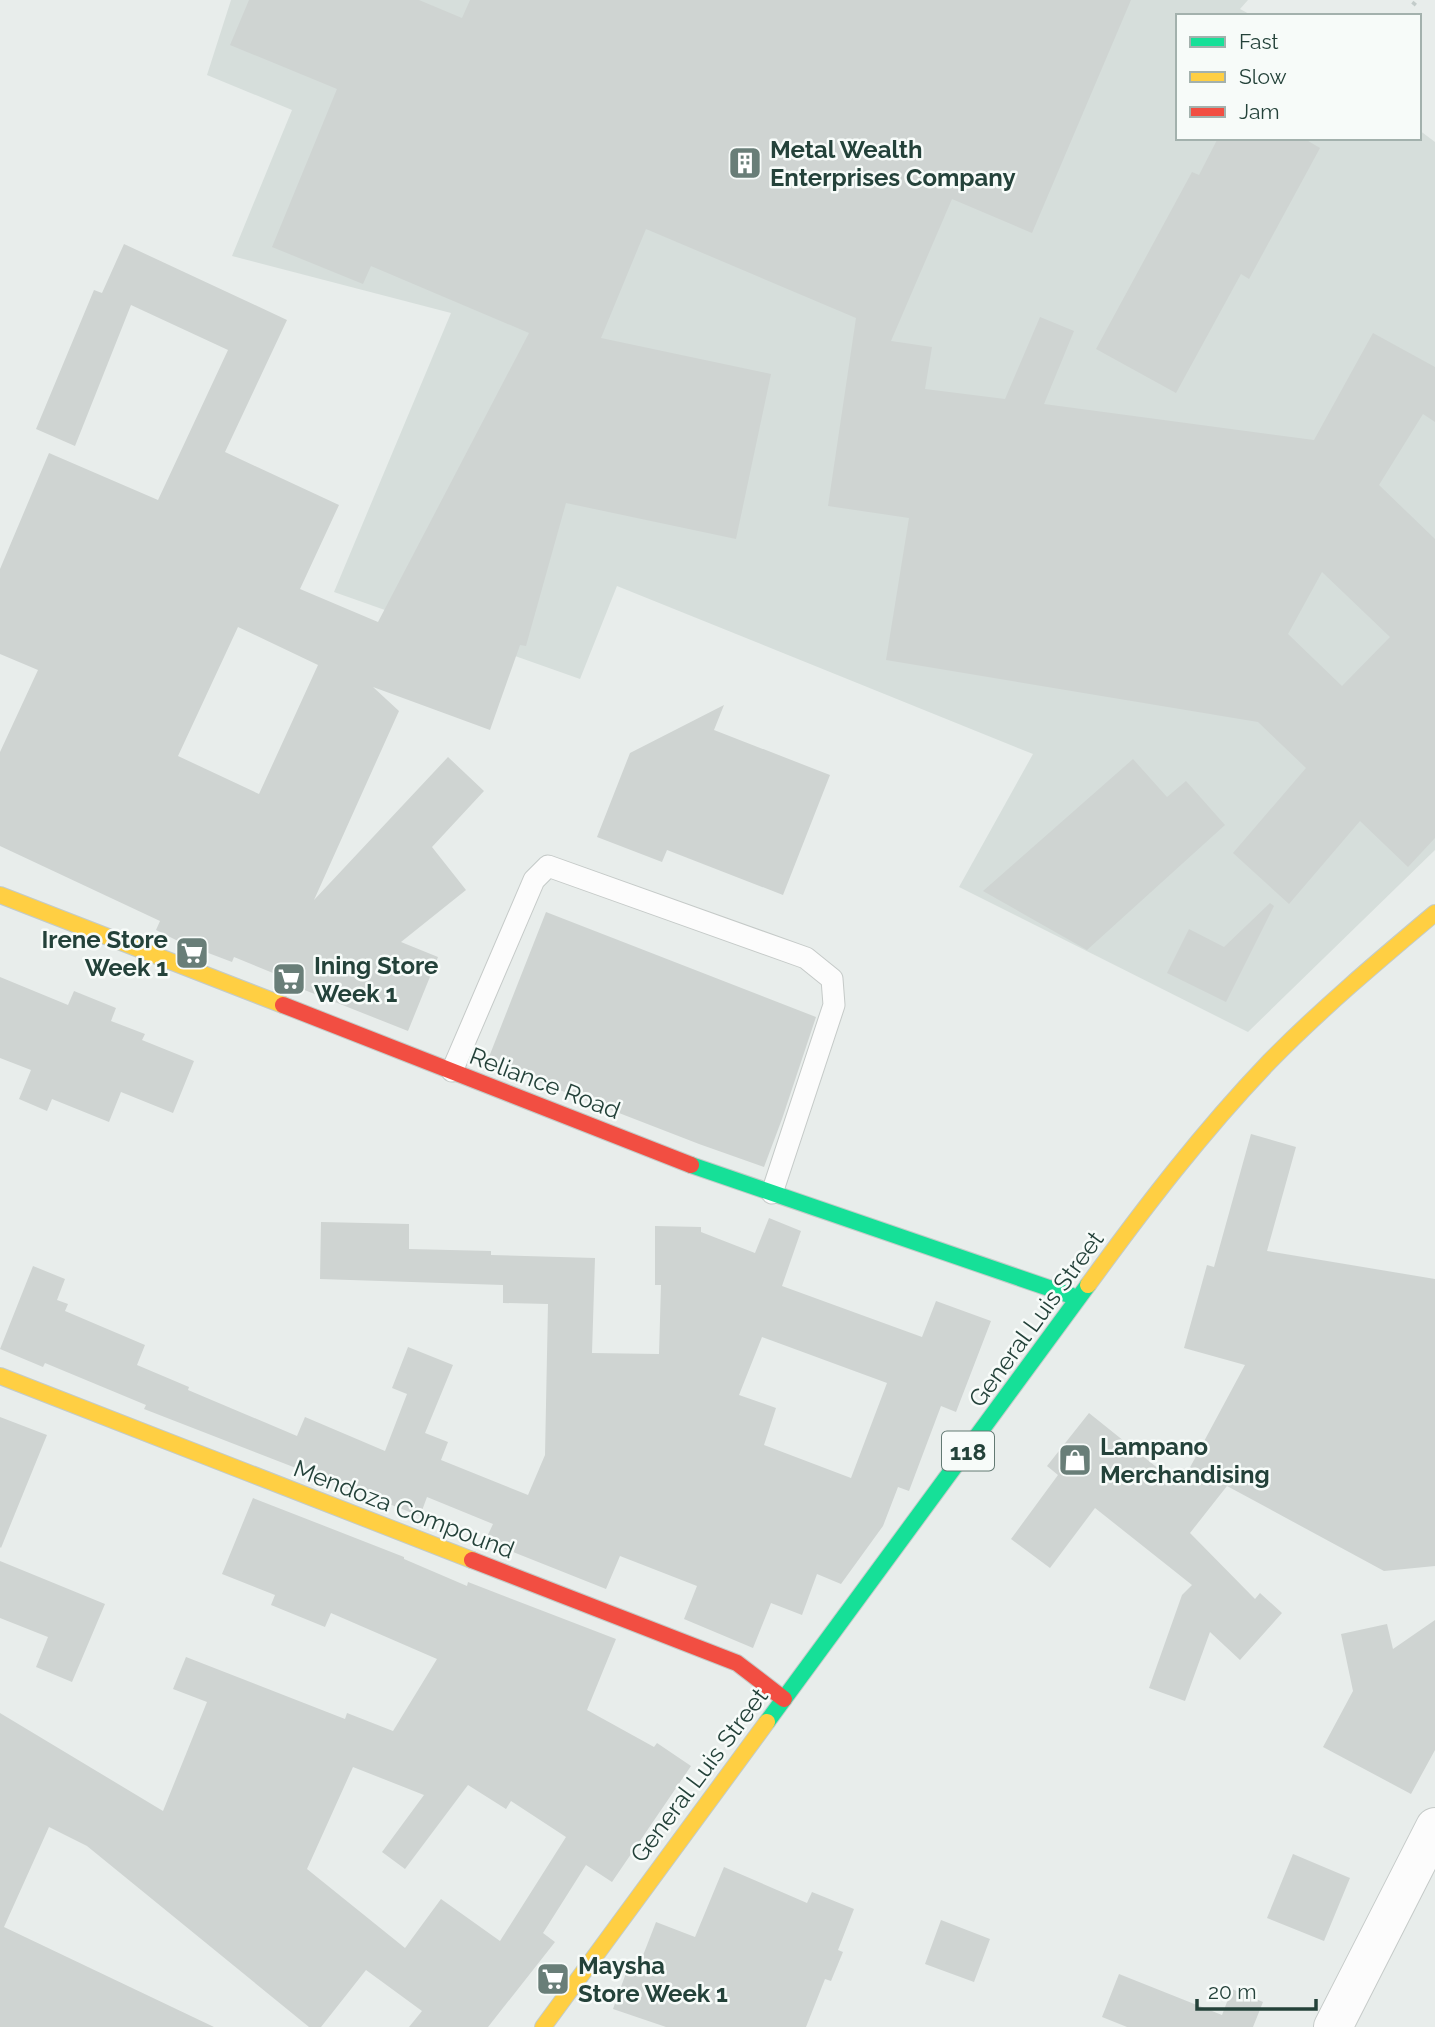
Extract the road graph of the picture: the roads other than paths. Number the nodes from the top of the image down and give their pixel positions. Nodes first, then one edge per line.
1 (0, 895) edge
2 (1435, 913) edge
3 (452, 1071) junction
4 (772, 1193) junction
5 (1078, 1298) junction
6 (0, 1376) edge
7 (784, 1699) junction
8 (1435, 1827) edge
9 (543, 2027) edge
10 (1333, 2027) edge

1 - 3 street, Reliance Road
2 - 5 street, General Luis Street / 118
3 - 4 street, Reliance Road
3 - 4 lane
4 - 5 street, Reliance Road
5 - 7 street, General Luis Street / 118
6 - 7 street, Mendoza Compound
7 - 9 street, General Luis Street / 118
8 - 10 street

